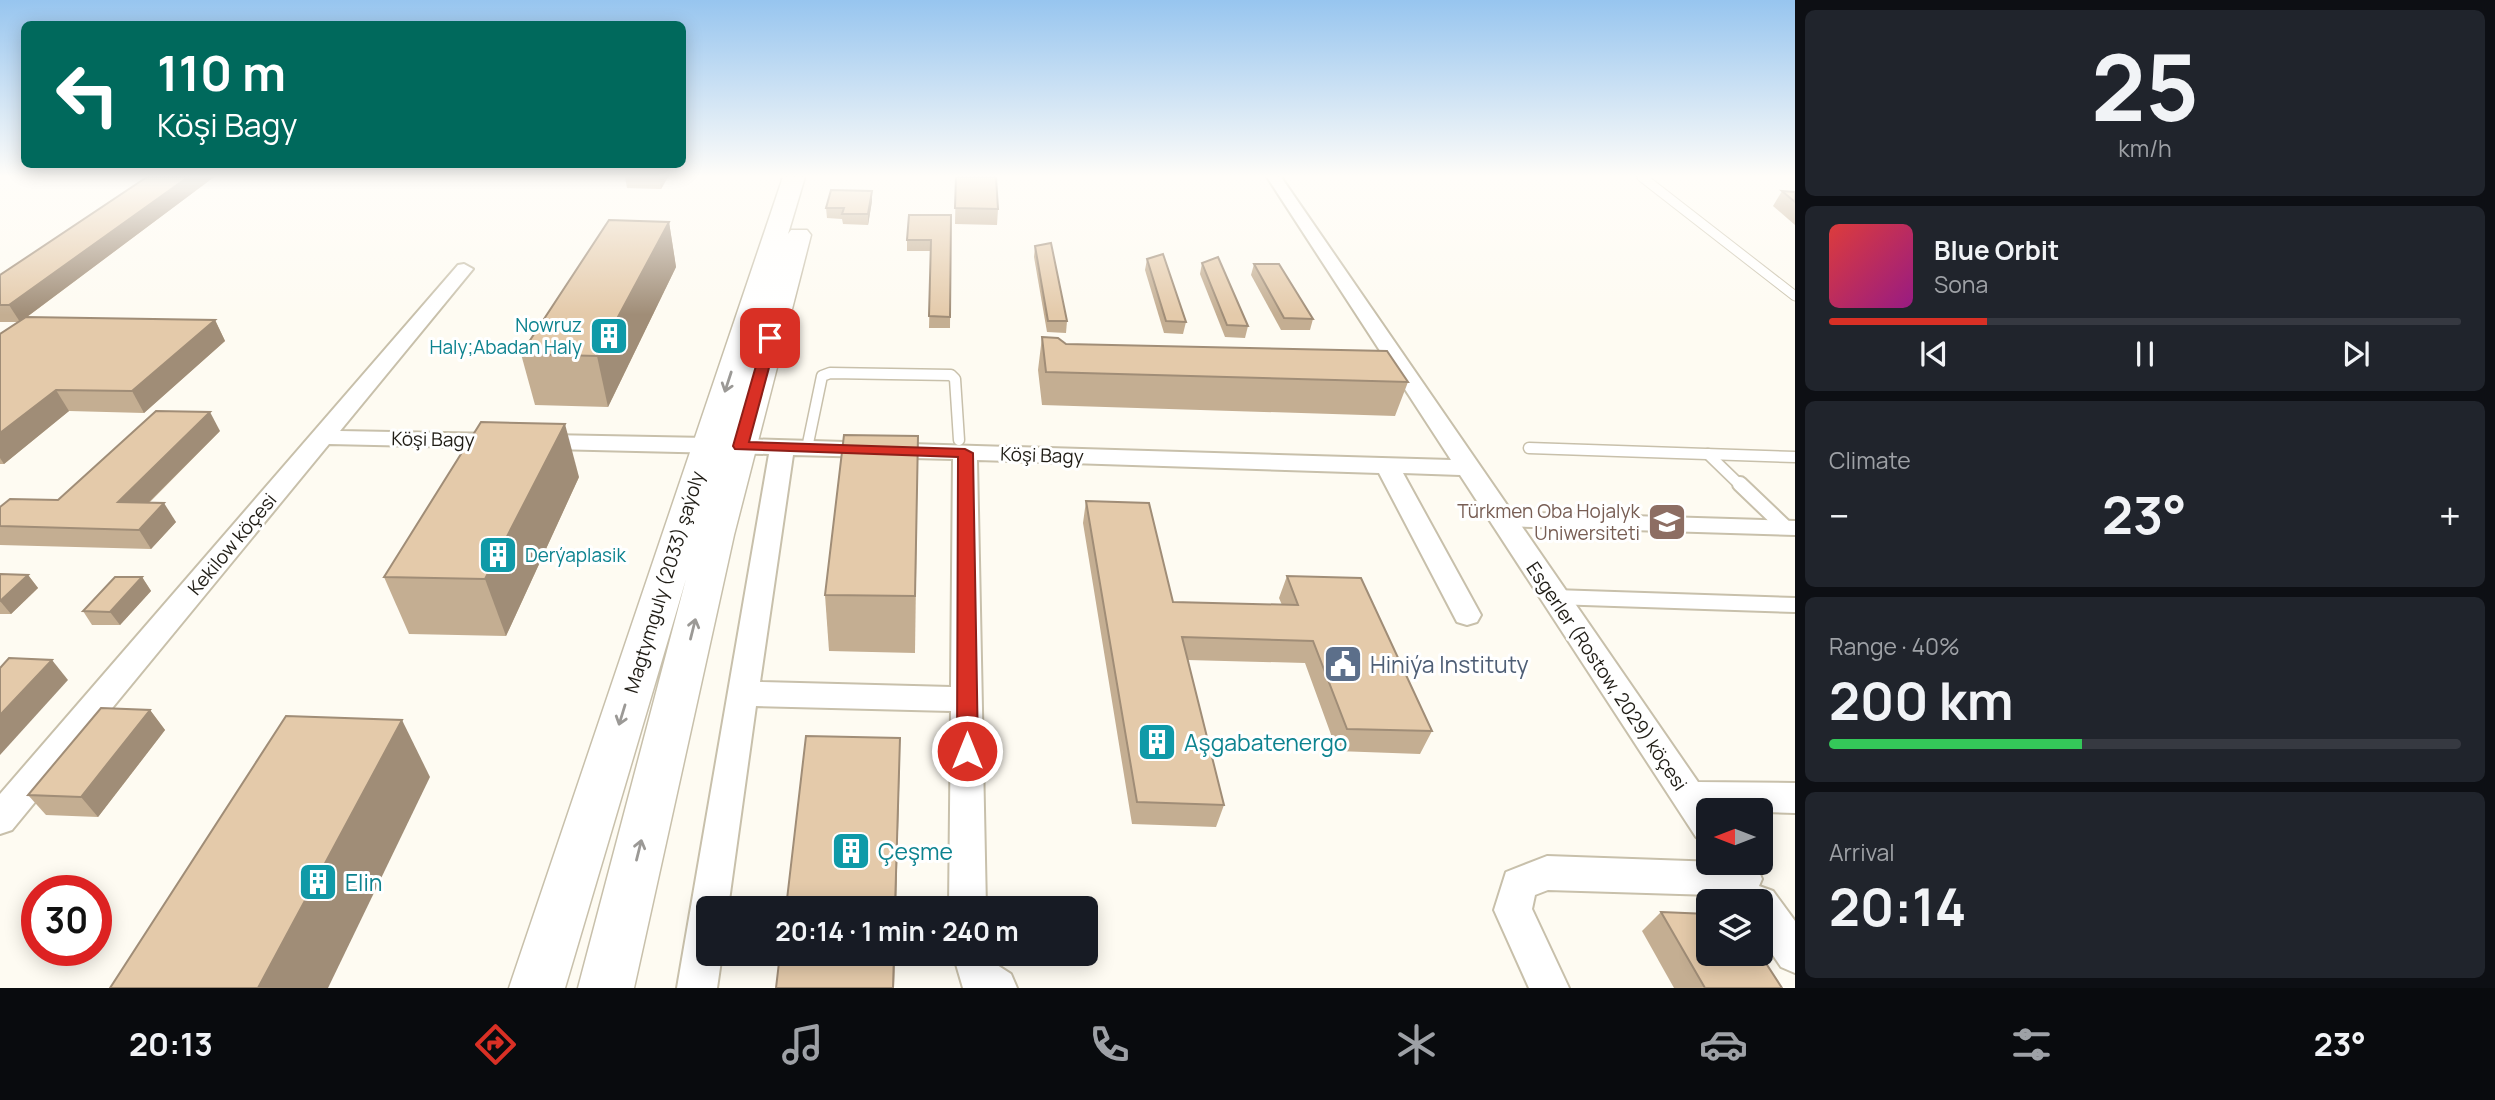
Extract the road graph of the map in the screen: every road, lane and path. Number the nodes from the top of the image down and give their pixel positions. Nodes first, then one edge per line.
1 (782, 223) edge
2 (799, 223) edge
3 (1302, 223) edge
4 (1701, 223) edge
5 (464, 269) dead end
6 (1795, 296) edge
7 (323, 437) junction
8 (724, 445) junction
9 (962, 447) junction
10 (794, 448) junction
11 (1529, 448) dead end
12 (1709, 454) junction
13 (1795, 457) edge
14 (1387, 466) junction
15 (1467, 468) junction
16 (1502, 519) junction
17 (1790, 528) edge
18 (1553, 597) junction
19 (1795, 605) edge
20 (1467, 615) dead end
21 (743, 694) junction
22 (967, 699) junction
23 (1689, 797) junction
24 (1795, 798) edge
25 (1696, 808) edge
26 (0, 818) edge
27 (1749, 887) edge
28 (628, 895) junction
29 (711, 896) edge
30 (968, 896) edge
31 (566, 897) junction
32 (1795, 954) edge
33 (700, 966) edge
34 (975, 966) edge
35 (514, 988) edge
36 (537, 988) edge
37 (606, 988) edge
38 (619, 988) edge
39 (697, 988) edge
40 (997, 988) edge
41 (1549, 988) edge

1 -> 8 main road, Magtymguly (2033) şaýoly
2 - 8 main road, Magtymguly (2033) şaýoly
3 - 15 street, Esgerler (Rostow, 2029) köçesi
4 - 6 lane
5 - 7 street, Kekilow köçesi
7 - 8 street, Köşi Bagy
7 - 26 street, Kekilow köçesi
8 - 10 street, Köşi Bagy
28 -> 8 main road, Magtymguly (2033) şaýoly
8 -> 31 main road, Magtymguly (2033) şaýoly
9 - 10 street, Köşi Bagy
9 - 10 lane
9 - 14 street, Köşi Bagy
9 - 22 street
10 - 21 street
11 - 12 lane
12 - 13 lane
12 - 17 lane
14 - 15 street, Köşi Bagy
14 - 20 street
15 - 16 street, Esgerler (Rostow, 2029) köçesi
16 - 17 lane
16 - 18 street, Esgerler (Rostow, 2029) köçesi
18 - 19 lane
18 - 23 street, Esgerler (Rostow, 2029) köçesi
21 - 22 street
21 - 29 street
22 - 30 street
23 - 24 street
23 - 25 street, Esgerler (Rostow, 2029) köçesi
27 - 32 street
27 - 41 street
28 - 37 main road, Magtymguly (2033) şaýoly
28 - 38 main road
31 - 35 main road
31 - 36 main road, Magtymguly (2033) şaýoly
33 - 39 street
34 - 40 street

